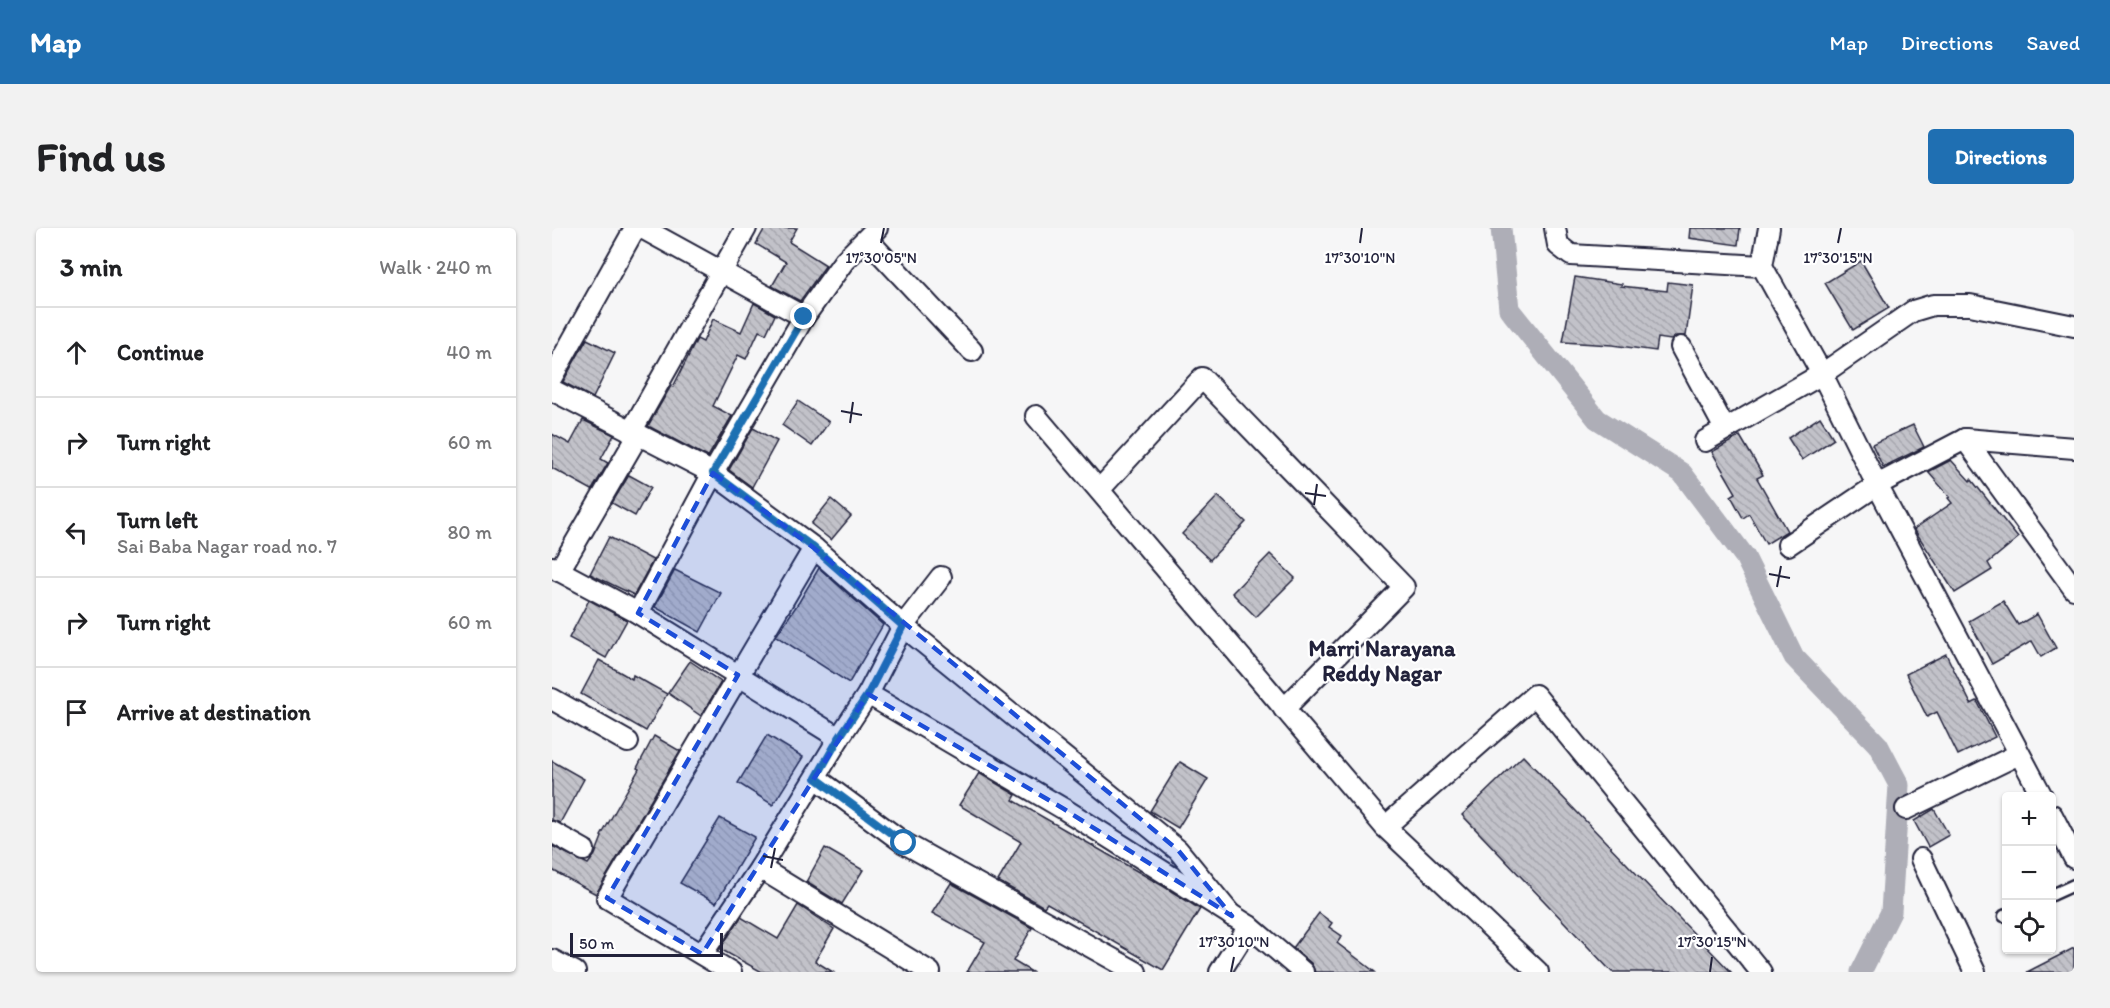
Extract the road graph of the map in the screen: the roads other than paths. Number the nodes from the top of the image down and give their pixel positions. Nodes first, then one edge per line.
1 (634, 228) edge
2 (642, 228) edge
3 (746, 228) edge
4 (1555, 228) edge
5 (1769, 228) edge
6 (872, 233) edge
7 (1762, 266) junction
8 (722, 272) junction
9 (804, 317) junction
10 (2074, 326) edge
11 (1681, 347) dead end
12 (972, 351) dead end
13 (1822, 374) junction
14 (552, 377) edge
15 (552, 390) edge
16 (1036, 416) dead end
17 (1725, 429) junction
18 (635, 433) junction
19 (1965, 439) junction
20 (1705, 441) dead end
21 (2074, 448) edge
22 (713, 473) junction
23 (1877, 485) junction
24 (1100, 489) junction
25 (1788, 545) dead end
26 (814, 548) junction
27 (556, 569) edge
28 (941, 577) dead end
29 (2074, 589) edge
30 (638, 613) junction
31 (903, 626) junction
32 (738, 675) junction
33 (868, 694) junction
34 (552, 699) edge
35 (1284, 709) junction
36 (839, 738) junction
37 (628, 742) dead end
38 (2019, 753) junction
39 (816, 778) junction
40 (2040, 792) edge
41 (1906, 809) dead end
42 (2056, 823) edge
43 (1385, 827) junction
44 (552, 832) edge
45 (584, 850) dead end
46 (2074, 858) edge
47 (1921, 859) dead end
48 (760, 868) junction
49 (2074, 885) edge
50 (2056, 893) edge
51 (1240, 921) junction
52 (702, 954) junction
53 (552, 960) edge
54 (575, 972) edge
55 (730, 972) edge
56 (930, 972) edge
57 (1136, 972) edge
58 (1220, 972) edge
59 (1303, 972) edge
60 (1538, 972) edge
61 (1761, 972) edge
62 (1976, 972) edge

1 - 14 street
2 - 8 street
3 - 8 street
4 - 7 street
5 - 7 street
6 - 9 street
6 - 12 street
7 - 13 street
8 - 9 street
8 - 18 street
9 - 22 street
10 - 13 street
11 - 17 street
13 - 17 street
13 - 23 street
15 - 18 street
16 - 24 street
17 - 20 street
18 - 22 street
18 - 27 street
19 - 21 street
19 - 23 street
19 - 29 street
22 - 26 street
22 - 30 street
23 - 25 street
23 - 38 street
24 - 35 street
24 - 35 street
26 - 31 street
26 - 32 street
27 - 30 street
28 - 31 street
30 - 32 street
31 - 33 street
31 - 51 street
32 - 36 street
32 - 52 street
33 - 36 street
33 - 51 street
34 - 37 street
35 - 43 street
36 - 39 street
38 - 40 street
38 - 41 street
39 - 48 street
39 - 57 street
42 - 46 street
43 - 60 street
43 - 61 street
44 - 45 street
47 - 62 street
48 - 52 street
48 - 56 street
49 - 50 lane
51 - 58 street
51 - 59 street
52 - 55 street
53 - 54 street

